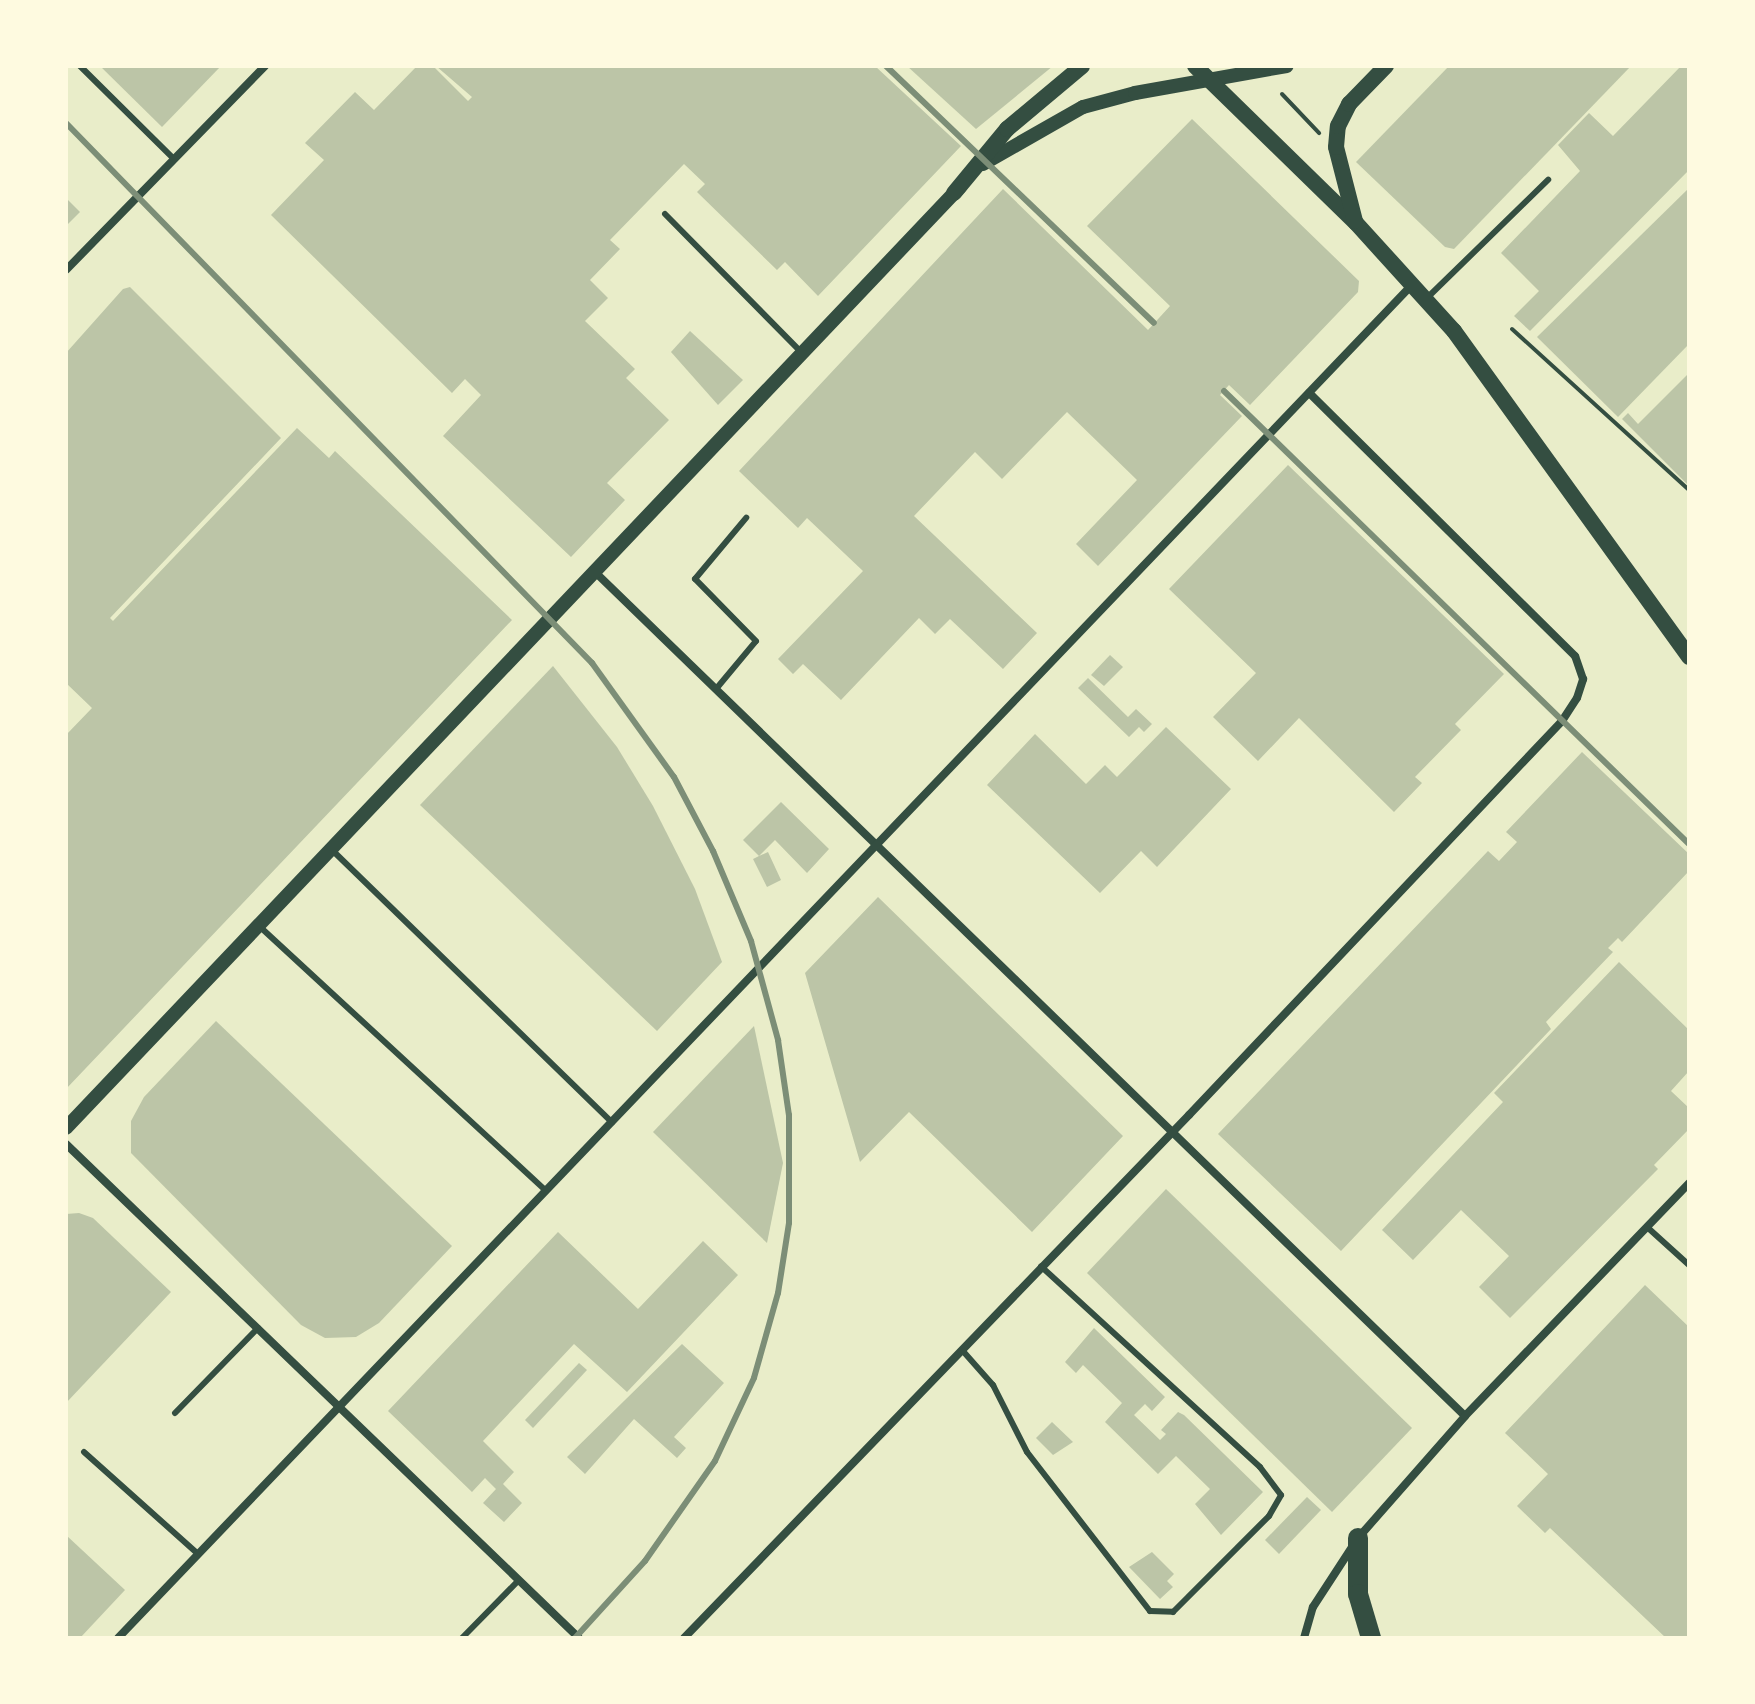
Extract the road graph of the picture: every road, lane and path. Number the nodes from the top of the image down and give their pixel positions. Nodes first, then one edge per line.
1 (80, 66) edge
2 (265, 66) edge
3 (1082, 66) edge
4 (1195, 66) edge
5 (1287, 66) edge
6 (1386, 66) edge
7 (1209, 80) junction
8 (1282, 94) dead end
9 (1327, 138) dead end
10 (174, 159) junction
11 (1548, 180) dead end
12 (954, 193) junction
13 (665, 214) dead end
14 (1356, 223) junction
15 (66, 270) edge
16 (1413, 285) junction
17 (1426, 299) junction
18 (1512, 329) dead end
19 (802, 353) junction
20 (1309, 393) junction
21 (1689, 490) edge
22 (746, 518) dead end
23 (595, 572) junction
24 (1689, 657) edge
25 (716, 689) junction
26 (876, 845) junction
27 (331, 849) junction
28 (258, 925) junction
29 (612, 1122) junction
30 (66, 1128) edge
31 (1173, 1132) junction
32 (66, 1144) edge
33 (1689, 1183) edge
34 (546, 1191) junction
35 (1647, 1227) junction
36 (1689, 1265) edge
37 (1041, 1266) junction
38 (258, 1328) junction
39 (962, 1350) junction
40 (339, 1407) junction
41 (175, 1413) dead end
42 (1465, 1416) junction
43 (84, 1452) dead end
44 (1358, 1538) junction
45 (198, 1554) junction
46 (519, 1580) junction
47 (118, 1638) edge
48 (462, 1638) edge
49 (579, 1638) edge
50 (684, 1638) edge
51 (1304, 1638) edge
52 (1371, 1638) edge

1 - 10 lane
2 - 10 street
3 - 12 main road
4 - 7 main road
5 - 7 street
6 - 14 main road
7 - 12 street
7 - 14 main road
8 - 9 path
10 - 15 street
11 - 17 lane
12 - 19 street
13 - 19 lane
14 - 16 main road
16 - 17 main road
16 - 20 street
17 - 24 main road
18 - 21 path
19 - 23 street
20 - 26 street
20 - 31 street
22 - 25 lane
23 - 25 street
23 - 27 street
25 - 26 street
26 - 29 street
26 - 31 street
27 - 28 street
27 - 29 lane
28 - 30 street
28 - 34 lane
29 - 34 street
31 - 37 street
31 - 42 street
32 - 38 street
33 - 35 street
34 - 40 street
35 - 36 lane
35 - 42 street
37 - 39 street
37 - 39 lane
38 - 40 street
38 - 41 lane
39 - 50 street
40 - 45 street
40 - 46 street
42 - 44 street
43 - 45 lane
44 - 51 street
44 - 52 main road
45 - 47 street
46 - 48 lane
46 - 49 street

